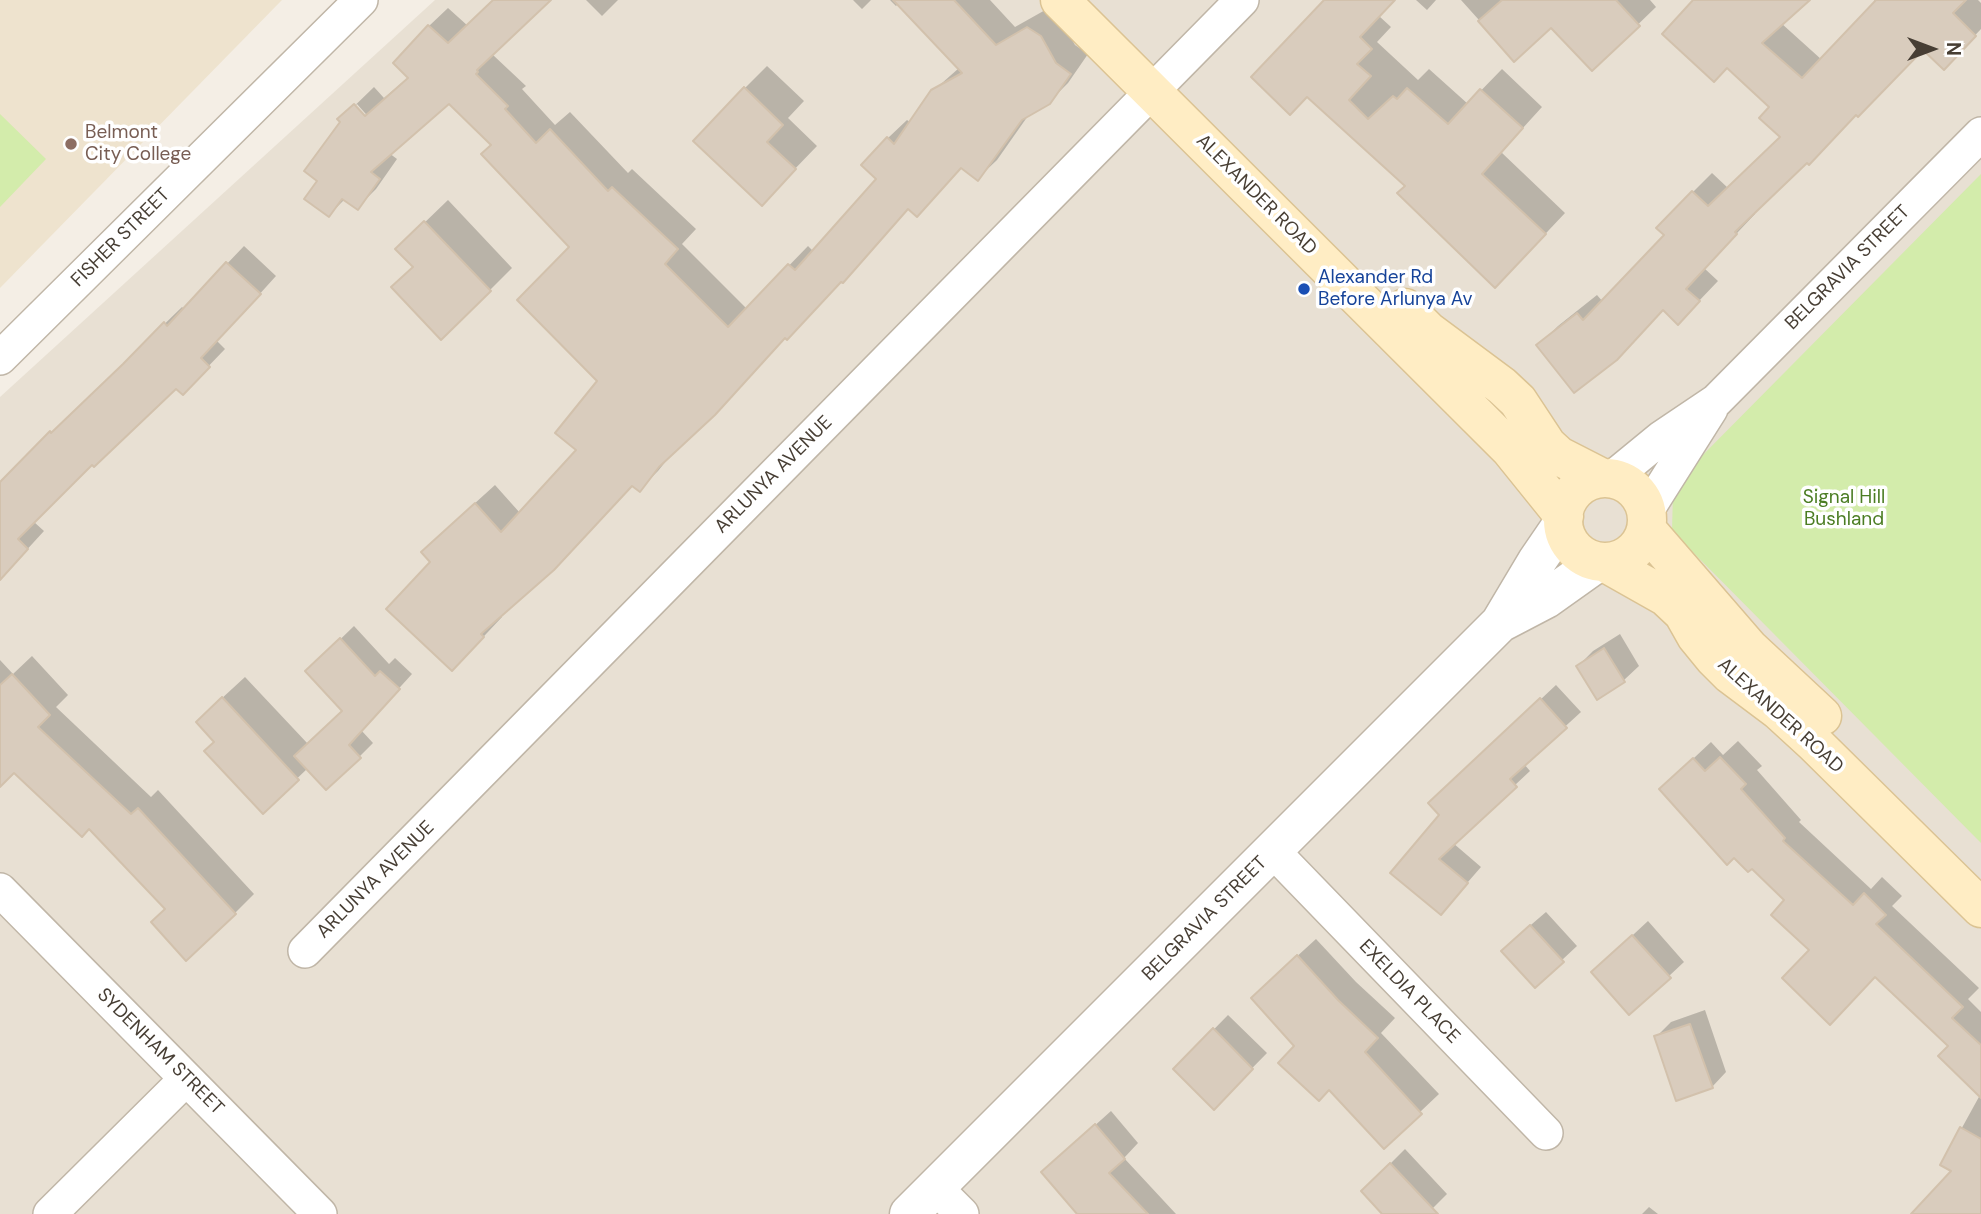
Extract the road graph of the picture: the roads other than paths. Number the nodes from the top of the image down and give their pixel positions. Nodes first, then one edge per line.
1 (361, 0) edge
2 (1060, 0) edge
3 (1096, 0) edge
4 (1242, 0) edge
5 (1161, 83) junction
6 (1981, 134) edge
7 (0, 358) edge
8 (1716, 401) junction
9 (1607, 478) junction
10 (1563, 519) junction
11 (1646, 520) junction
12 (1601, 562) junction
13 (1500, 623) junction
14 (1273, 851) junction
15 (1981, 874) edge
16 (0, 891) edge
17 (1981, 908) edge
18 (306, 951) dead end
19 (186, 1079) junction
20 (1546, 1133) dead end
21 (935, 1187) junction
22 (50, 1214) edge
23 (320, 1214) edge
24 (909, 1214) edge
25 (962, 1214) edge

1 - 7 street, FISHER STREET
2 - 5 main road, ALEXANDER ROAD
3 - 5 main road, ALEXANDER ROAD
4 - 5 street, ARLUNYA AVENUE
5 - 9 main road, ALEXANDER ROAD
5 - 10 main road, ALEXANDER ROAD
5 - 18 street, ARLUNYA AVENUE
6 - 8 street, BELGRAVIA STREET
8 - 9 street, BELGRAVIA STREET
8 - 11 street, BELGRAVIA STREET
9 - 10 main road
9 - 11 main road
10 - 12 main road
10 - 13 street, BELGRAVIA STREET
11 - 12 main road
11 - 15 main road, ALEXANDER ROAD
12 - 13 street, BELGRAVIA STREET
12 - 17 main road, ALEXANDER ROAD
13 - 14 street, BELGRAVIA STREET
14 - 20 street, EXELDIA PLACE
14 - 21 street, BELGRAVIA STREET
16 - 19 street, SYDENHAM STREET
19 - 22 street
19 - 23 street, SYDENHAM STREET
21 - 24 street, BELGRAVIA STREET
21 - 25 street

